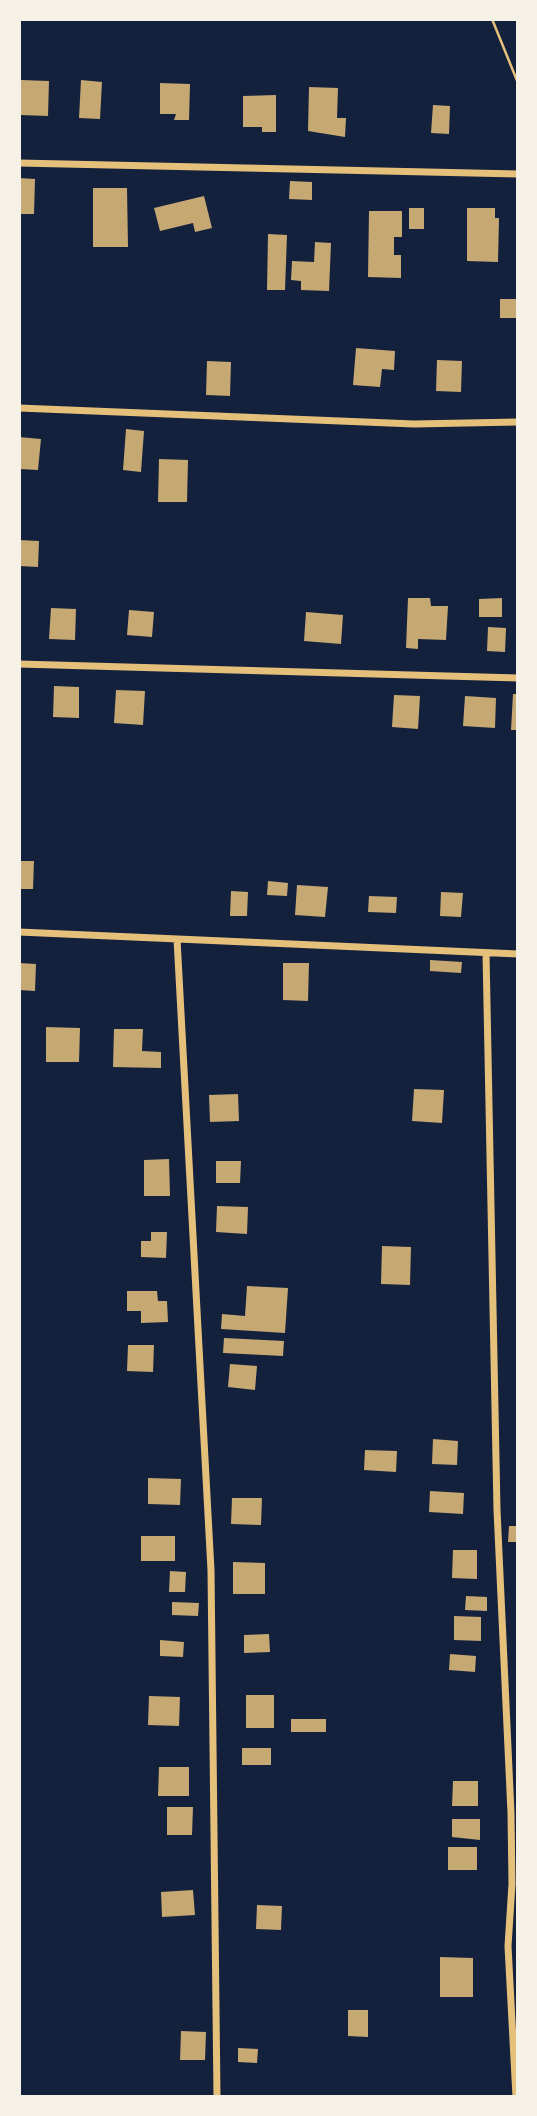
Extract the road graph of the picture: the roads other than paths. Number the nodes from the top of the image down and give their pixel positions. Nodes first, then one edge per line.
1 (19, 163) edge
2 (518, 174) edge
3 (19, 408) edge
4 (518, 422) edge
5 (19, 664) edge
6 (518, 678) edge
7 (19, 932) edge
8 (177, 939) junction
9 (486, 953) junction
10 (518, 954) edge
11 (217, 2097) edge
12 (516, 2097) edge

1 - 2 street
3 - 4 street
5 - 6 street
7 - 8 street
8 - 9 street
8 - 11 street
9 - 10 street
9 - 12 street

